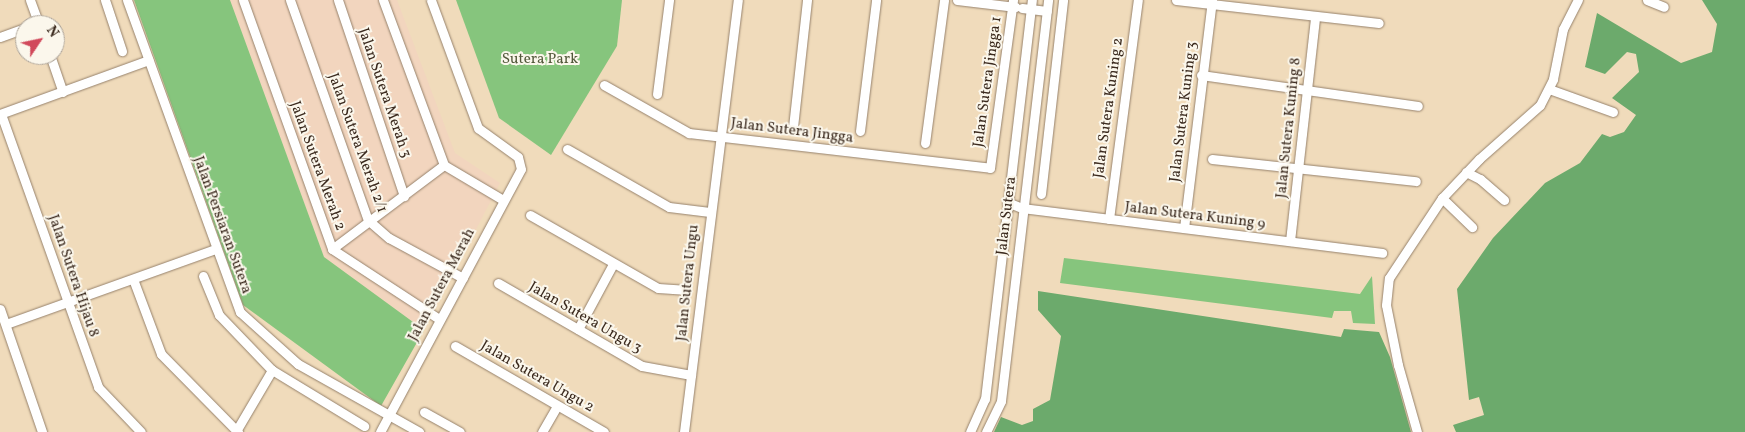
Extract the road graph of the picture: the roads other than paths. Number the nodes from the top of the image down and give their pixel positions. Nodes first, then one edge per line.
1 (30, 0) edge
2 (105, 0) edge
3 (127, 0) edge
4 (243, 0) edge
5 (290, 0) edge
6 (338, 0) edge
7 (383, 0) edge
8 (431, 0) edge
9 (669, 0) edge
10 (738, 0) edge
11 (807, 0) edge
12 (876, 0) edge
13 (944, 0) edge
14 (957, 0) edge
15 (1048, 0) edge
16 (1063, 0) edge
17 (1138, 0) edge
18 (1176, 0) edge
19 (1578, 0) edge
20 (1647, 0) edge
21 (1212, 2) edge
22 (1021, 5) edge
23 (1664, 7) dead end
24 (1047, 11) junction
25 (34, 15) edge
26 (1315, 18) junction
27 (1379, 24) dead end
28 (15, 32) edge
29 (0, 37) edge
30 (122, 51) dead end
31 (148, 60) junction
32 (54, 65) edge
33 (1202, 75) junction
34 (604, 85) dead end
35 (1549, 89) junction
36 (63, 92) junction
37 (1306, 92) junction
38 (656, 94) dead end
39 (1418, 106) dead end
40 (1613, 112) dead end
41 (1, 114) edge
42 (793, 127) dead end
43 (860, 131) dead end
44 (720, 137) junction
45 (925, 143) dead end
46 (567, 150) dead end
47 (1212, 158) dead end
48 (444, 165) junction
49 (1299, 166) junction
50 (990, 168) joint
51 (1466, 172) junction
52 (1416, 180) dead end
53 (1041, 194) dead end
54 (404, 196) junction
55 (1442, 198) junction
56 (503, 200) junction
57 (1504, 200) dead end
58 (1006, 202) junction
59 (1022, 208) junction
60 (710, 212) junction
61 (530, 216) dead end
62 (1109, 219) junction
63 (368, 220) junction
64 (1472, 227) dead end
65 (1184, 228) junction
66 (1290, 241) junction
67 (216, 249) junction
68 (332, 249) junction
69 (1382, 253) dead end
70 (613, 264) junction
71 (203, 276) dead end
72 (462, 278) junction
73 (133, 279) junction
74 (498, 284) dead end
75 (684, 290) dead end
76 (67, 302) junction
77 (0, 309) edge
78 (439, 319) junction
79 (6, 324) junction
80 (578, 329) junction
81 (455, 346) dead end
82 (272, 370) junction
83 (691, 375) junction
84 (558, 406) junction
85 (424, 412) dead end
86 (390, 416) junction
87 (364, 426) dead end
88 (42, 432) edge
89 (141, 432) edge
90 (237, 432) edge
91 (380, 432) edge
92 (419, 432) edge
93 (460, 432) edge
94 (542, 432) edge
95 (604, 432) edge
96 (684, 432) edge
97 (970, 432) edge
98 (986, 432) edge
99 (1417, 432) edge

1 - 25 street
2 - 30 street
3 - 31 street, Jalan Persiaran Sutera
4 - 68 street, Jalan Sutera Merah 2
5 - 63 street, Jalan Sutera Merah 2/1
6 - 54 street, Jalan Sutera Merah 3
7 - 48 street
8 - 56 street, Jalan Sutera Merah
9 - 38 street
10 - 44 street, Jalan Sutera Ungu
11 - 42 street
12 - 43 street
13 - 45 street
14 - 22 street
15 - 24 street, Jalan Sutera
16 - 53 street
17 - 62 street, Jalan Sutera Kuning 2
18 - 21 street
19 - 35 street
20 - 23 street
21 - 26 street
21 - 33 street, Jalan Sutera Kuning 3
22 - 24 street
22 - 50 street, Jalan Sutera Jingga 1
22 - 58 street, Jalan Sutera
24 - 59 street, Jalan Sutera
26 - 27 street
26 - 37 street, Jalan Sutera Kuning 8
28 - 29 street
31 - 36 street
31 - 67 street, Jalan Persiaran Sutera
32 - 36 street
33 - 37 street
33 - 65 street, Jalan Sutera Kuning 3
34 - 44 street, Jalan Sutera Jingga
35 - 40 street
35 - 51 street
36 - 41 street
37 - 39 street
37 - 49 street, Jalan Sutera Kuning 8
41 - 76 street, Jalan Sutera Hijau 8
44 - 50 street, Jalan Sutera Jingga
44 - 60 street, Jalan Sutera Ungu
46 - 60 street
47 - 49 street
48 - 54 street
48 - 56 street
49 - 52 street
49 - 66 street, Jalan Sutera Kuning 8
51 - 55 street
51 - 57 street
54 - 63 street
55 - 64 street
55 - 99 street
56 - 72 street, Jalan Sutera Merah
58 - 59 street, Jalan Sutera Kuning 9
58 - 97 street, Jalan Sutera
59 - 62 street, Jalan Sutera Kuning 9
59 - 98 street, Jalan Sutera
60 - 83 street, Jalan Sutera Ungu
61 - 70 street
62 - 65 street, Jalan Sutera Kuning 9
63 - 68 street
63 - 72 street, Jalan Sutera Merah 2/1
65 - 66 street, Jalan Sutera Kuning 9
66 - 69 street, Jalan Sutera Kuning 9
67 - 73 street
67 - 86 street, Jalan Persiaran Sutera
68 - 78 street, Jalan Sutera Merah 2
70 - 75 street
70 - 80 street
71 - 82 street
72 - 78 street, Jalan Sutera Merah
73 - 76 street
73 - 90 street
74 - 80 street, Jalan Sutera Ungu 3
76 - 79 street
76 - 89 street, Jalan Sutera Hijau 8
77 - 79 street
78 - 86 street, Jalan Sutera Merah
79 - 88 street
80 - 83 street, Jalan Sutera Ungu 3
81 - 84 street, Jalan Sutera Ungu 2
82 - 87 street
82 - 90 street
83 - 96 street, Jalan Sutera Ungu
84 - 94 street
84 - 95 street, Jalan Sutera Ungu 2
85 - 93 street
86 - 91 street, Jalan Sutera Merah
86 - 92 street, Jalan Persiaran Sutera

